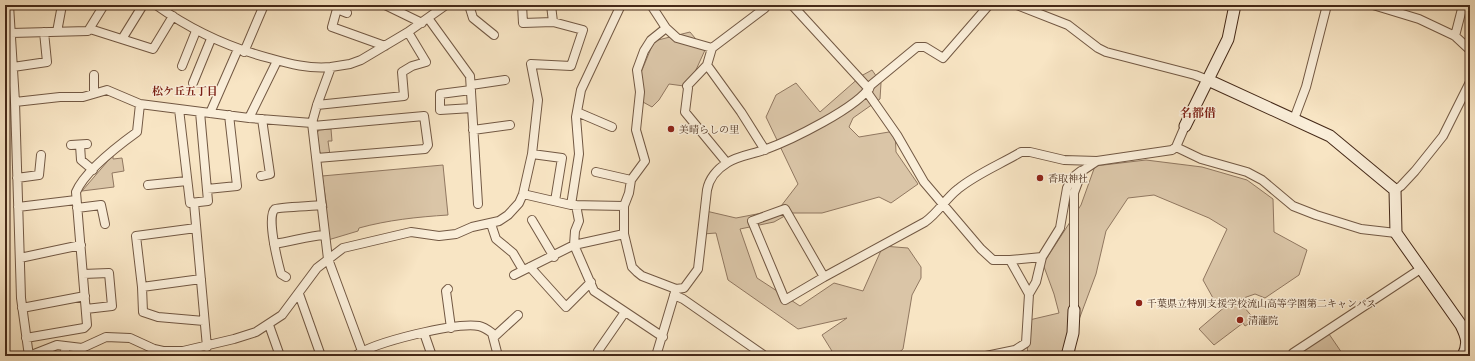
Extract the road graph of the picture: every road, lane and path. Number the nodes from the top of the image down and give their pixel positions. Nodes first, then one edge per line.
1 (9, 5) edge
2 (62, 5) edge
3 (103, 5) edge
4 (143, 5) edge
5 (156, 5) edge
6 (264, 5) edge
7 (385, 5) edge
8 (469, 5) edge
9 (522, 5) edge
10 (551, 5) edge
11 (622, 5) edge
12 (651, 5) edge
13 (792, 5) edge
14 (989, 5) edge
15 (1017, 5) edge
16 (1235, 5) edge
17 (1327, 5) edge
18 (1373, 5) edge
19 (1463, 5) edge
20 (444, 6) edge
21 (765, 6) edge
22 (347, 13) dead end
23 (173, 16) junction
24 (425, 20) junction
25 (552, 22) junction
26 (666, 28) junction
27 (90, 29) junction
28 (196, 31) junction
29 (44, 32) junction
30 (57, 32) junction
31 (408, 32) junction
32 (11, 33) junction
33 (494, 35) dead end
34 (1455, 36) junction
35 (122, 39) junction
36 (212, 39) junction
37 (385, 46) junction
38 (712, 48) junction
39 (1470, 50) edge
40 (241, 51) junction
41 (276, 61) junction
42 (707, 65) junction
43 (182, 66) dead end
44 (13, 67) junction
45 (331, 67) junction
46 (94, 75) dead end
47 (505, 80) dead end
48 (1208, 80) junction
49 (193, 82) dead end
50 (1470, 82) edge
51 (471, 88) junction
52 (868, 90) junction
53 (94, 92) junction
54 (15, 102) junction
55 (140, 104) junction
56 (317, 105) junction
57 (472, 108) junction
58 (179, 109) junction
59 (200, 112) junction
60 (577, 112) junction
61 (210, 113) junction
62 (229, 115) junction
63 (249, 118) junction
64 (262, 119) junction
65 (1294, 119) junction
66 (312, 125) junction
67 (510, 125) dead end
68 (1185, 126) joint
69 (612, 127) dead end
70 (473, 130) junction
71 (71, 146) dead end
72 (1176, 147) junction
73 (765, 150) junction
74 (532, 154) junction
75 (41, 155) dead end
76 (316, 158) junction
77 (1097, 161) junction
78 (727, 163) junction
79 (93, 170) junction
80 (1082, 171) junction
81 (596, 172) dead end
82 (261, 176) dead end
83 (17, 178) junction
84 (631, 180) junction
85 (187, 181) junction
86 (148, 185) dead end
87 (208, 189) junction
88 (1395, 190) junction
89 (523, 194) junction
90 (555, 201) junction
91 (194, 203) junction
92 (77, 204) junction
93 (478, 204) dead end
94 (322, 205) junction
95 (573, 205) junction
96 (944, 205) junction
97 (624, 206) junction
98 (18, 207) junction
99 (532, 220) dead end
100 (104, 224) dead end
101 (491, 224) junction
102 (196, 228) junction
103 (624, 234) junction
104 (1396, 234) junction
105 (324, 235) junction
106 (274, 244) junction
107 (80, 245) junction
108 (574, 245) junction
109 (554, 257) junction
110 (1042, 257) junction
111 (20, 258) junction
112 (328, 259) junction
113 (1010, 260) junction
114 (526, 268) junction
115 (1422, 268) junction
116 (83, 274) junction
117 (514, 275) dead end
118 (824, 277) junction
119 (286, 278) dead end
120 (201, 279) junction
121 (591, 282) junction
122 (142, 287) junction
123 (448, 289) dead end
124 (675, 292) junction
125 (299, 294) junction
126 (1029, 294) junction
127 (85, 296) junction
128 (22, 308) junction
129 (86, 309) junction
130 (1074, 310) joint
131 (625, 312) junction
132 (518, 315) dead end
133 (204, 321) junction
134 (269, 325) junction
135 (452, 328) junction
136 (424, 333) junction
137 (494, 337) junction
138 (663, 337) junction
139 (26, 338) junction
140 (65, 346) junction
141 (207, 347) junction
142 (598, 350) dead end
143 (183, 353) edge
144 (358, 353) edge
145 (1293, 353) dead end
146 (29, 356) edge
147 (65, 356) edge
148 (280, 356) edge
149 (322, 356) edge
150 (432, 356) edge
151 (498, 356) edge
152 (656, 356) edge
153 (765, 356) edge
154 (986, 356) edge
155 (1067, 356) edge
156 (1463, 356) edge

1 - 32 street
2 - 30 street
3 - 27 street
4 - 35 street
5 - 23 street
6 - 40 street
7 - 24 street
8 - 33 street
9 - 25 street
10 - 25 street
11 - 60 street
12 - 26 street
13 - 52 street
14 - 52 street
15 - 48 street
16 - 48 street
17 - 65 street
18 - 34 street
19 - 34 street
20 - 24 street
21 - 38 street
22 - 37 street
23 - 28 street
23 - 35 street
24 - 31 street
24 - 51 street
25 - 74 street
26 - 38 street
26 - 84 street
27 - 30 street
27 - 35 street
28 - 36 street
28 - 43 street
29 - 30 street
29 - 32 street
29 - 44 street
31 - 37 street
31 - 56 street
32 - 44 street
34 - 39 street
36 - 40 street
36 - 49 street
37 - 45 street
38 - 42 street
40 - 41 street
40 - 61 street
41 - 45 street
41 - 63 street
42 - 73 street
42 - 78 street
44 - 54 street
45 - 56 street
46 - 53 street
47 - 51 street
48 - 65 street
48 - 68 street
50 - 88 street
51 - 57 street
51 - 57 street
52 - 73 street
52 - 96 street
53 - 54 street
53 - 55 street
54 - 83 street
55 - 58 street
55 - 79 street
56 - 66 street
57 - 70 street
58 - 59 street
58 - 85 street
59 - 61 street
59 - 87 street
60 - 69 street
60 - 95 street
61 - 62 street
62 - 63 street
62 - 87 street
63 - 64 street
64 - 66 street
64 - 82 street
65 - 88 street
66 - 76 street
66 - 76 street
67 - 70 street
68 - 72 street
70 - 93 street
71 - 79 street
72 - 77 street
72 - 104 street
73 - 78 street
74 - 89 street
74 - 90 street
75 - 83 street
76 - 94 street
77 - 80 street
77 - 96 street
78 - 124 street
79 - 92 street
80 - 110 street
80 - 130 street
81 - 84 street
83 - 98 street
84 - 97 street
85 - 86 street
85 - 91 street
87 - 91 street
88 - 104 street
89 - 90 street
89 - 101 street
90 - 95 street
91 - 102 street
92 - 98 street
92 - 100 street
92 - 107 street
94 - 105 street
94 - 106 street
95 - 97 street
95 - 108 street
96 - 113 street
96 - 118 street
97 - 103 street
98 - 111 street
99 - 109 street
101 - 112 street
101 - 114 street
102 - 120 street
102 - 122 street
103 - 108 street
103 - 124 street
104 - 115 street
105 - 106 street
105 - 112 street
106 - 119 street
107 - 111 street
107 - 116 street
108 - 109 street
108 - 121 street
109 - 114 street
110 - 113 street
110 - 126 street
111 - 128 street
112 - 125 street
112 - 144 street
113 - 126 street
114 - 117 street
114 - 121 street
115 - 145 street
115 - 156 street
116 - 127 street
116 - 129 street
118 - 118 street
120 - 122 street
120 - 133 street
121 - 131 street
122 - 133 street
123 - 135 street
124 - 138 street
124 - 153 street
125 - 134 street
125 - 149 street
126 - 154 street
127 - 128 street
127 - 129 street
128 - 139 street
129 - 139 street
130 - 155 street
131 - 138 street
131 - 142 street
132 - 137 street
133 - 141 street
134 - 141 street
134 - 148 street
135 - 136 street
135 - 137 street
136 - 144 street
136 - 150 street
137 - 151 street
138 - 152 street
139 - 146 street
140 - 143 street
140 - 146 street
140 - 147 street
141 - 143 street

